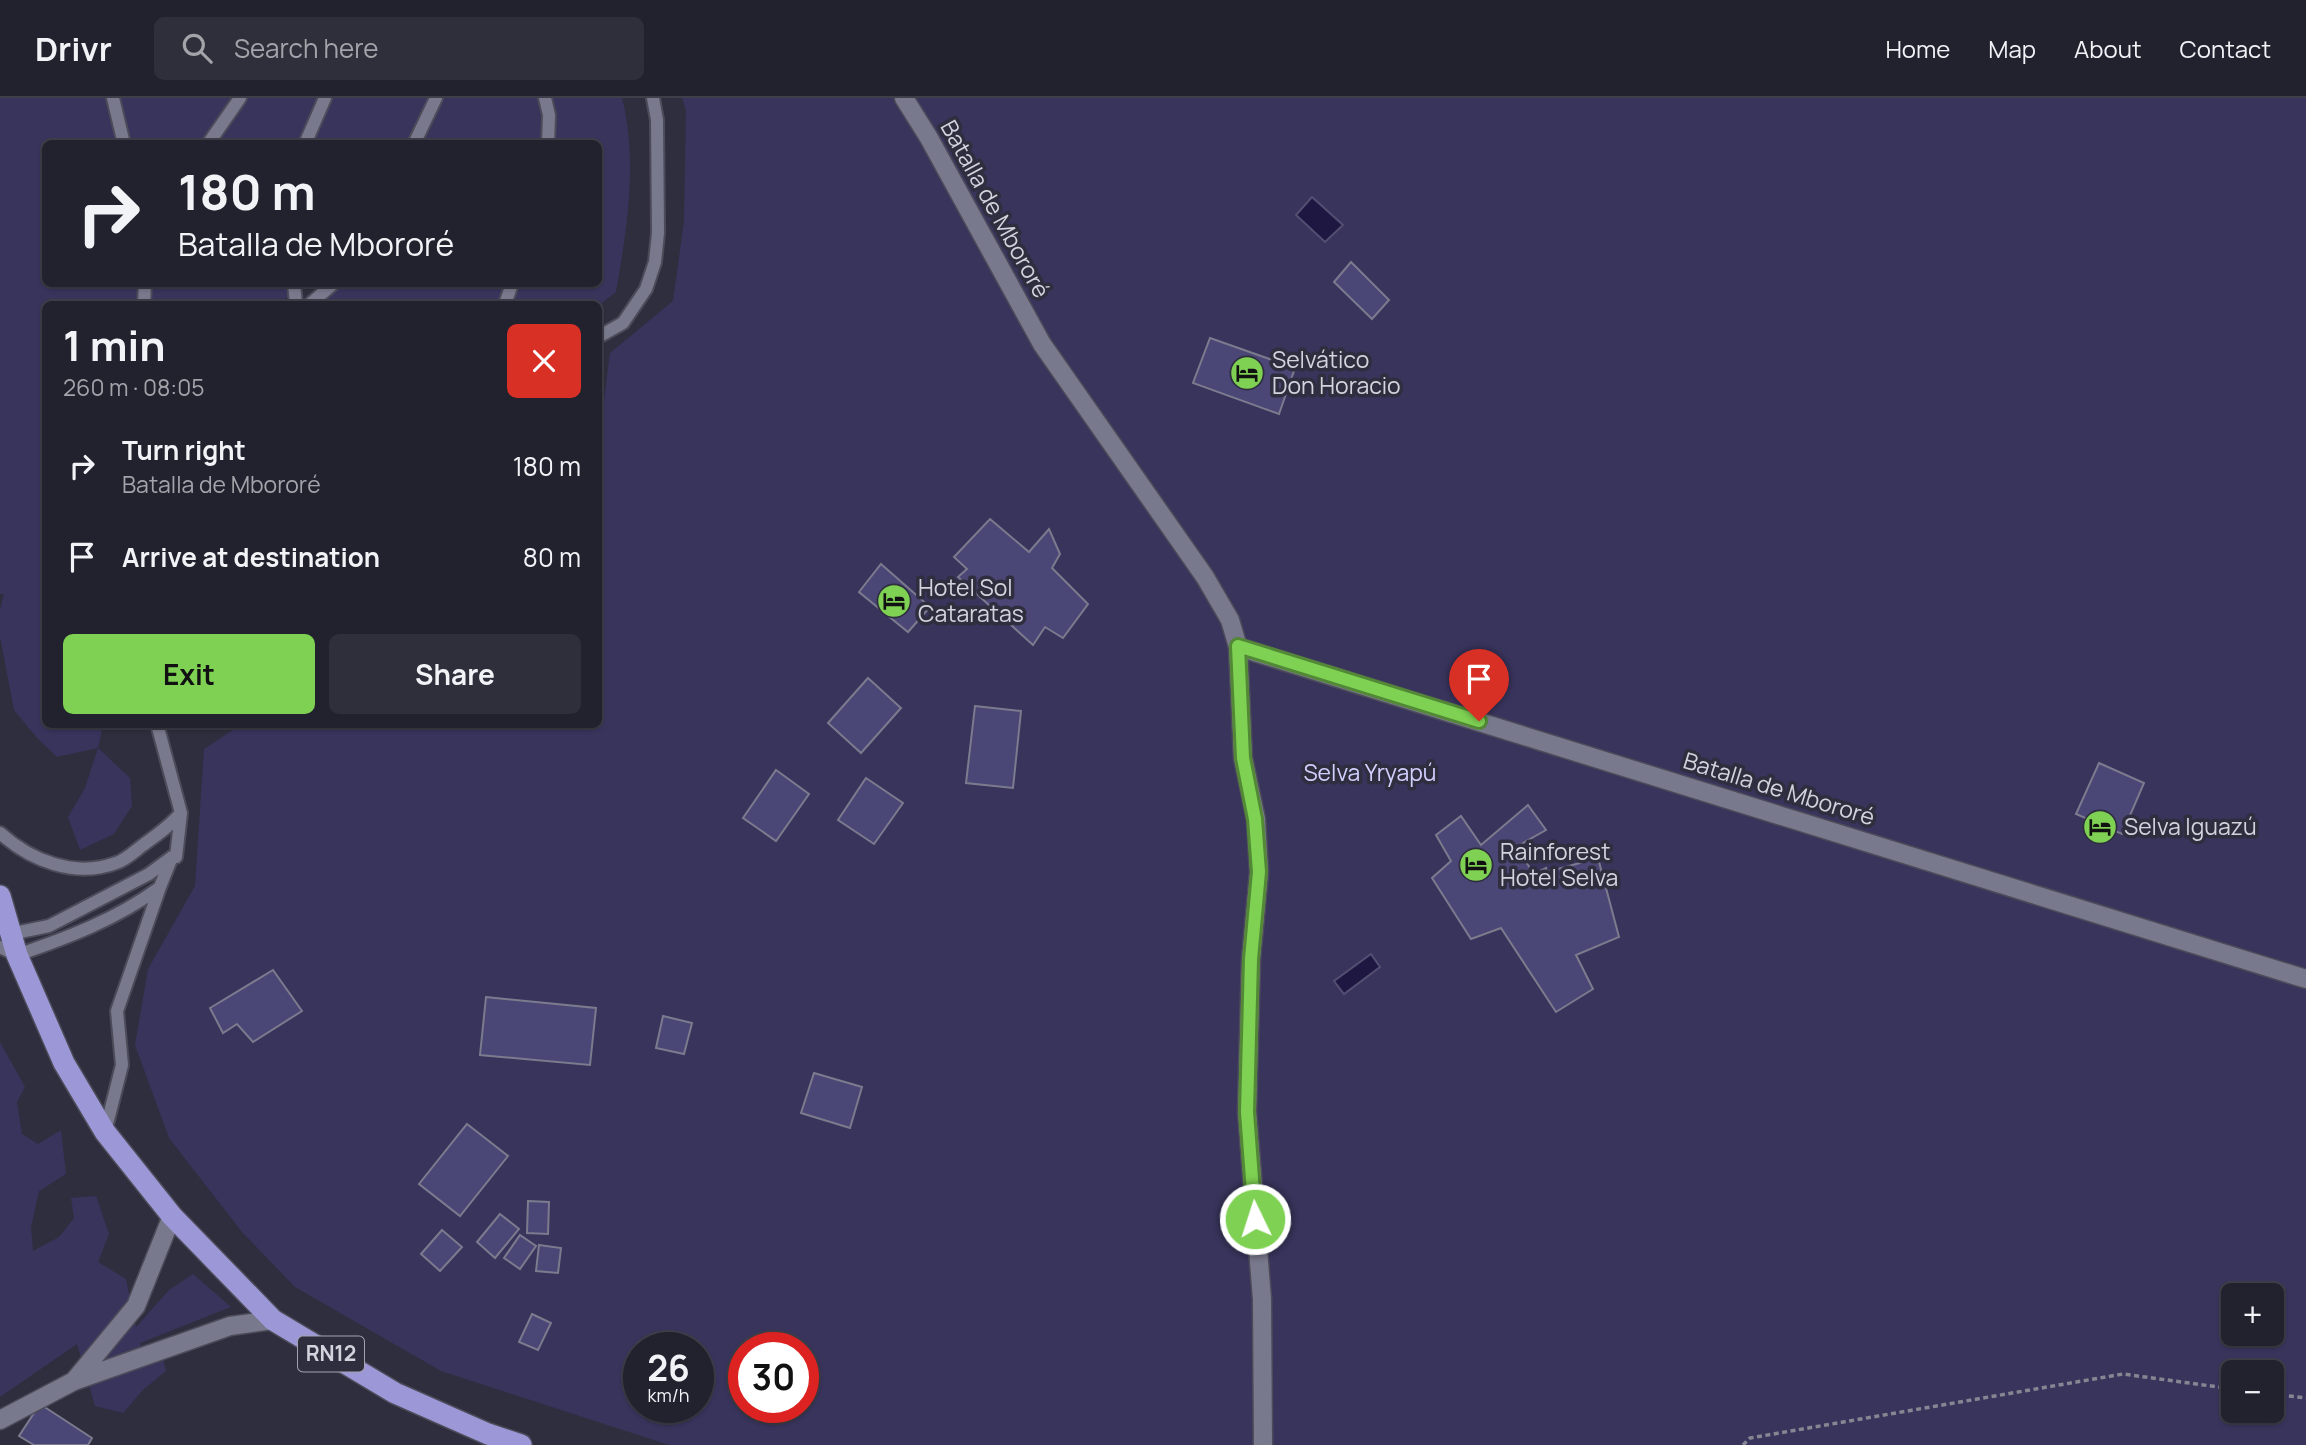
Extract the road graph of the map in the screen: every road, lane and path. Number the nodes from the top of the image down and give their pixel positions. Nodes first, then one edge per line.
1 (113, 98) edge
2 (127, 98) edge
3 (240, 98) edge
4 (325, 98) edge
5 (436, 98) edge
6 (545, 98) edge
7 (653, 98) edge
8 (904, 98) edge
9 (116, 111) junction
10 (123, 140) edge
11 (211, 140) edge
12 (307, 140) edge
13 (416, 140) edge
14 (548, 140) edge
15 (330, 287) edge
16 (313, 301) edge
17 (602, 335) edge
18 (1238, 646) junction
19 (158, 728) edge
20 (181, 813) junction
21 (0, 833) edge
22 (174, 857) junction
23 (160, 887) junction
24 (0, 896) edge
25 (9, 945) edge
26 (2306, 979) edge
27 (105, 1132) junction
28 (172, 1216) junction
29 (273, 1320) junction
30 (74, 1381) junction
31 (2221, 1387) edge
32 (2284, 1395) edge
33 (2306, 1398) edge
34 (0, 1420) edge
35 (522, 1445) edge
36 (1263, 1445) edge
37 (1743, 1445) edge

1 - 9 lane
2 - 9 lane
3 - 11 lane
4 - 12 lane
5 - 13 lane
6 - 14 lane
7 - 17 lane
8 - 18 street, Batalla de Mbororé
9 - 10 lane
15 - 16 lane
18 - 26 street, Batalla de Mbororé
18 - 36 street, Batalla de Mbororé
19 - 20 lane
20 - 21 lane
20 - 22 lane
22 - 23 lane
22 - 25 lane
23 - 25 lane
23 - 27 lane
24 - 25 highway, RN12
25 - 27 highway, RN12
27 - 28 highway, RN12
28 - 29 highway, RN12
28 - 30 street
29 - 30 street
29 - 35 highway, RN12
30 - 34 street
31 - 37 path
32 - 33 path

